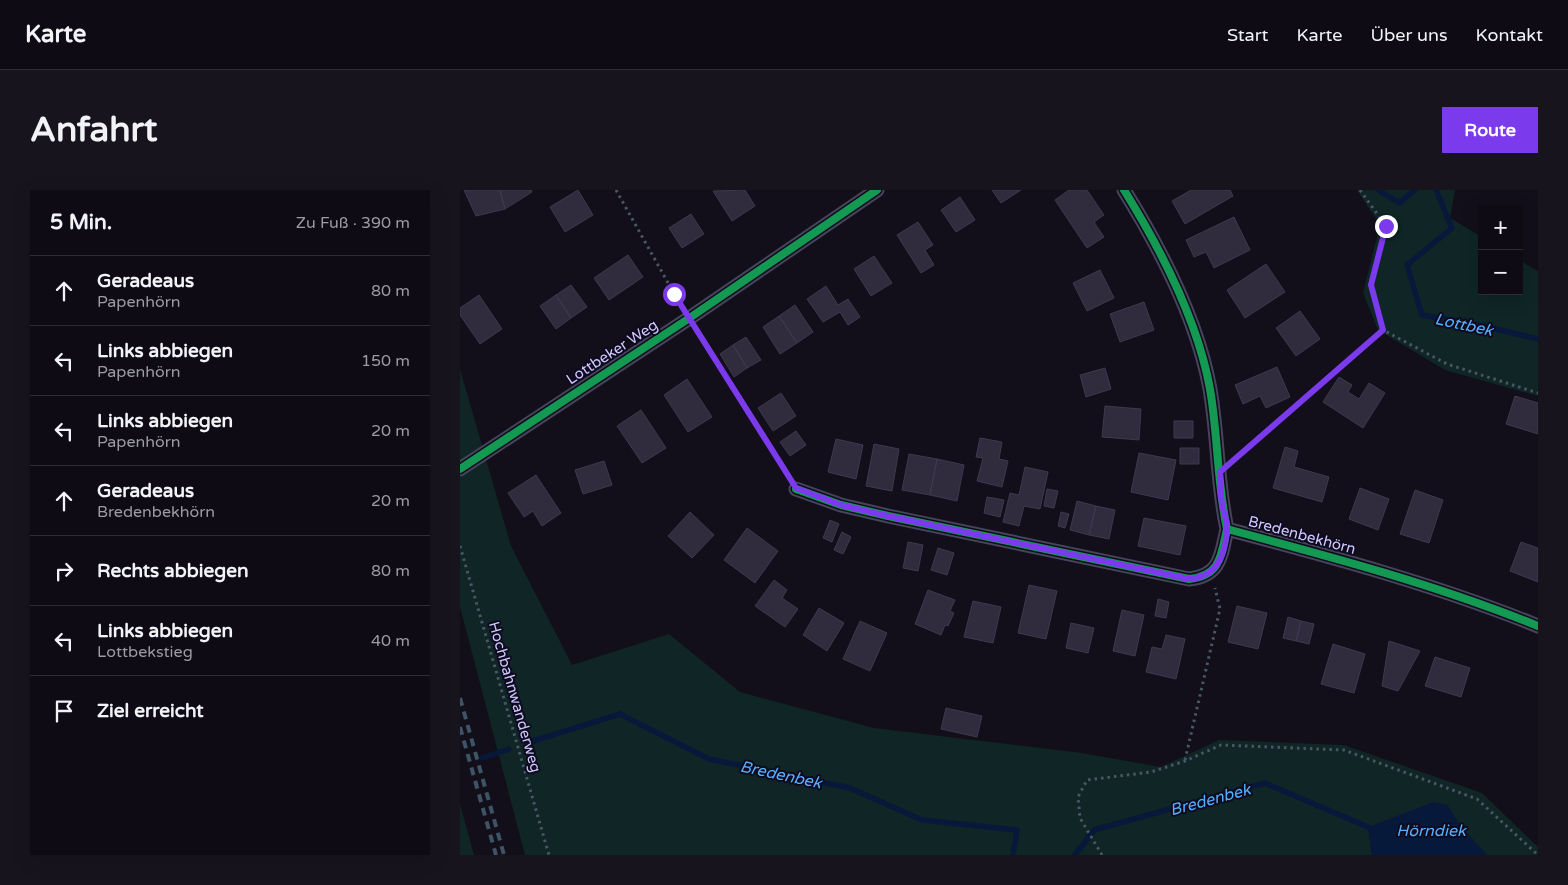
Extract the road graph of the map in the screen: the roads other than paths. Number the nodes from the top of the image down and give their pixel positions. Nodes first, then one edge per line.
1 (877, 190) edge
2 (1124, 190) edge
3 (460, 469) edge
4 (796, 488) road end
5 (1227, 529) junction
6 (1538, 626) edge

1 - 3 street, Lottbeker Weg
2 - 5 street, Bredenbekhörn
4 - 5 street
5 - 6 street, Bredenbekhörn

